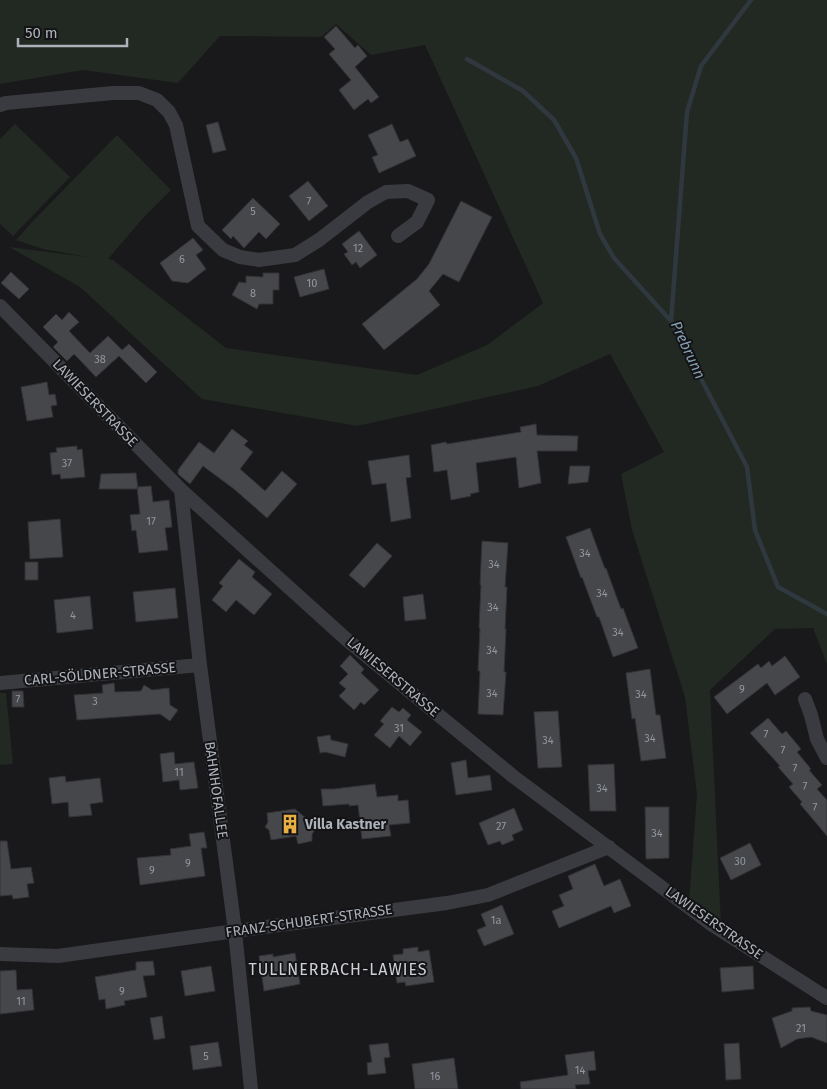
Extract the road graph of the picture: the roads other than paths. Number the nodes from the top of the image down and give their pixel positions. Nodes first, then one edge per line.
1 (0, 105) edge
2 (398, 236) dead end
3 (0, 306) edge
4 (181, 490) junction
5 (200, 665) junction
6 (0, 683) edge
7 (805, 699) dead end
8 (827, 758) edge
9 (609, 847) junction
10 (236, 931) junction
11 (0, 954) edge
12 (827, 998) edge
13 (251, 1089) edge

1 - 2 street
3 - 4 street, LAWIESERSTRASSE
4 - 5 street, BAHNHOFALLEE
4 - 9 street, LAWIESERSTRASSE
5 - 6 street, CARL-SÖLDNER-STRASSE
5 - 10 street, BAHNHOFALLEE
7 - 8 street
9 - 10 street, FRANZ-SCHUBERT-STRASSE
9 - 12 street, LAWIESERSTRASSE
10 - 11 street, FRANZ-SCHUBERT-STRASSE
10 - 13 street, BAHNHOFALLEE

